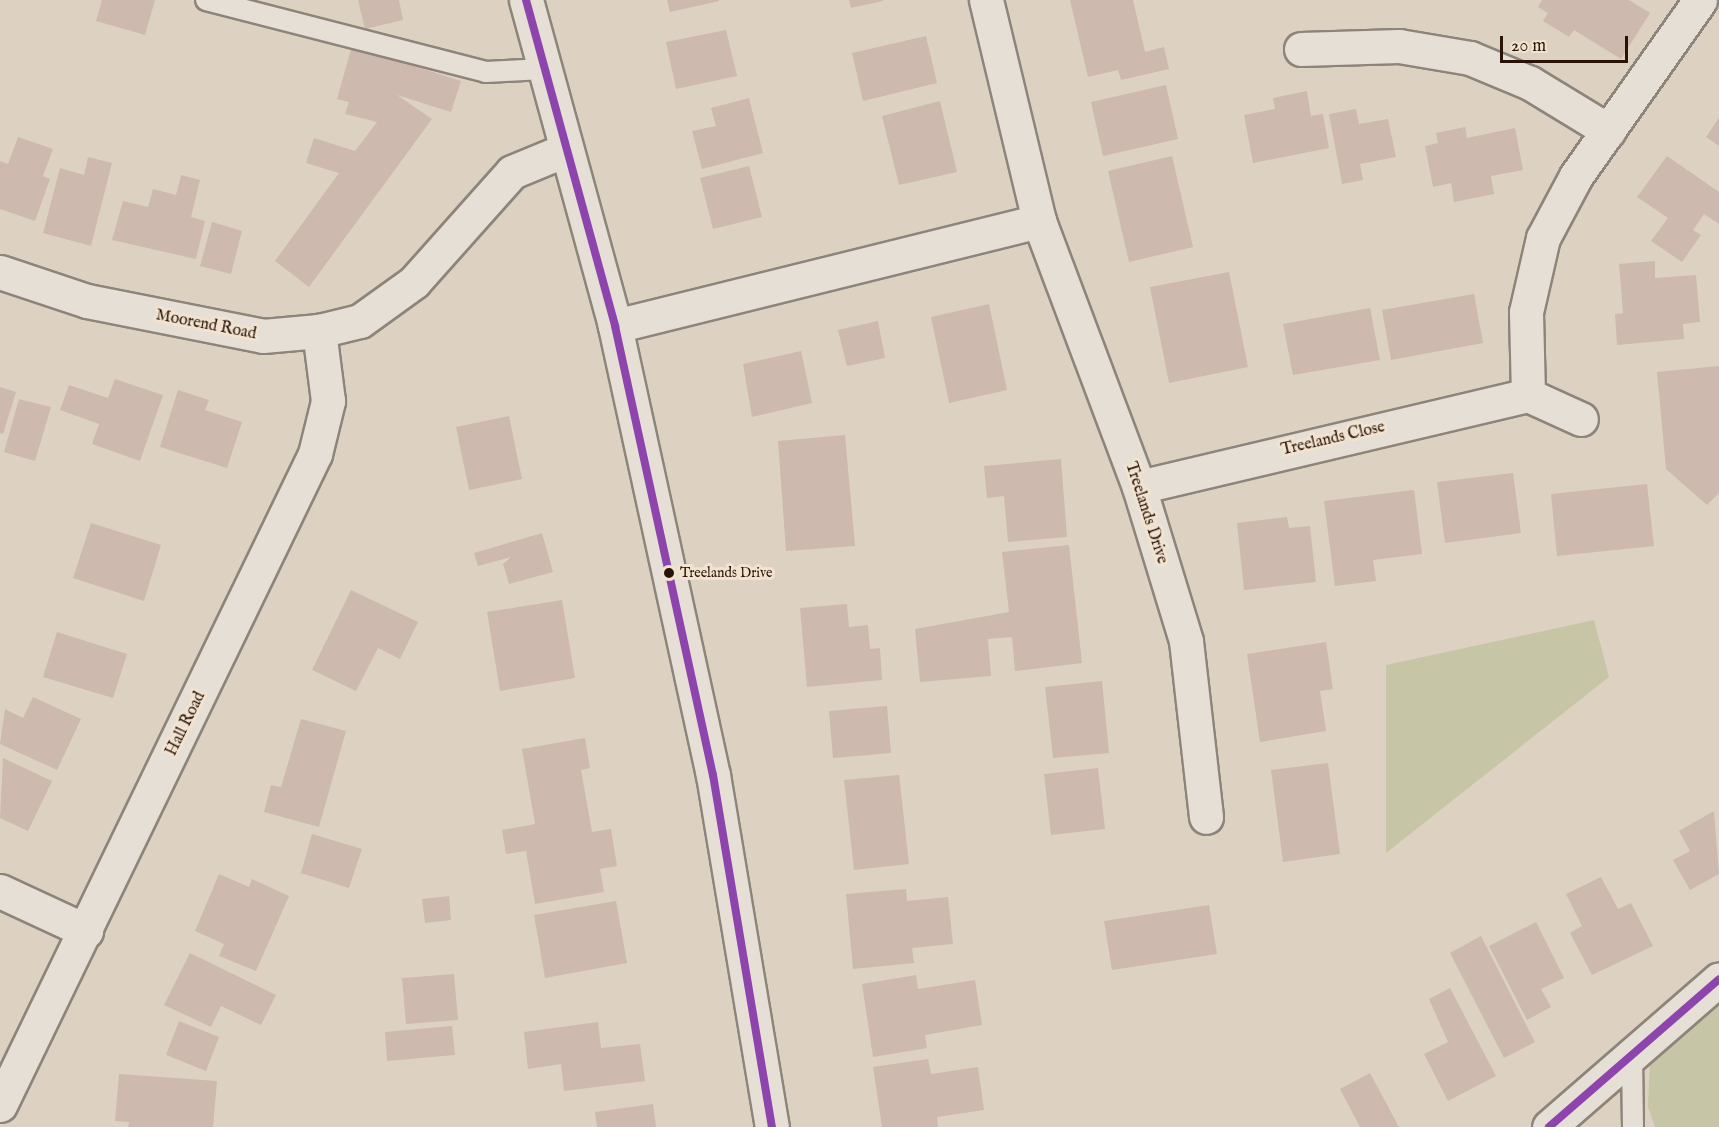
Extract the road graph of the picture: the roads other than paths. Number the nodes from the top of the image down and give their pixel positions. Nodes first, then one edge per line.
1 (206, 0) edge
2 (526, 0) edge
3 (986, 0) edge
4 (1700, 0) edge
5 (1301, 50) dead end
6 (544, 69) junction
7 (1609, 131) junction
8 (565, 150) junction
9 (1039, 221) junction
10 (0, 272) edge
11 (615, 326) junction
12 (320, 331) junction
13 (1528, 395) junction
14 (1581, 419) dead end
15 (1139, 487) junction
16 (1206, 818) dead end
17 (0, 891) edge
18 (86, 931) junction
19 (1719, 979) edge
20 (1632, 1056) junction
21 (0, 1105) edge
22 (772, 1127) edge
23 (1549, 1127) edge
24 (1633, 1127) edge

1 - 6 lane
2 - 6 street
3 - 9 street, Treelands Drive
4 - 7 street
5 - 7 street
6 - 8 street
7 - 13 street
8 - 11 street
8 - 12 street, Moorend Road
9 - 11 street
9 - 15 street, Treelands Drive
10 - 12 street, Moorend Road
11 - 22 street
12 - 18 street, Hall Road
13 - 14 street
13 - 15 street, Treelands Close
15 - 16 street, Treelands Drive
17 - 18 street
18 - 21 street, Hall Road
19 - 20 street
20 - 23 street
20 - 24 lane

